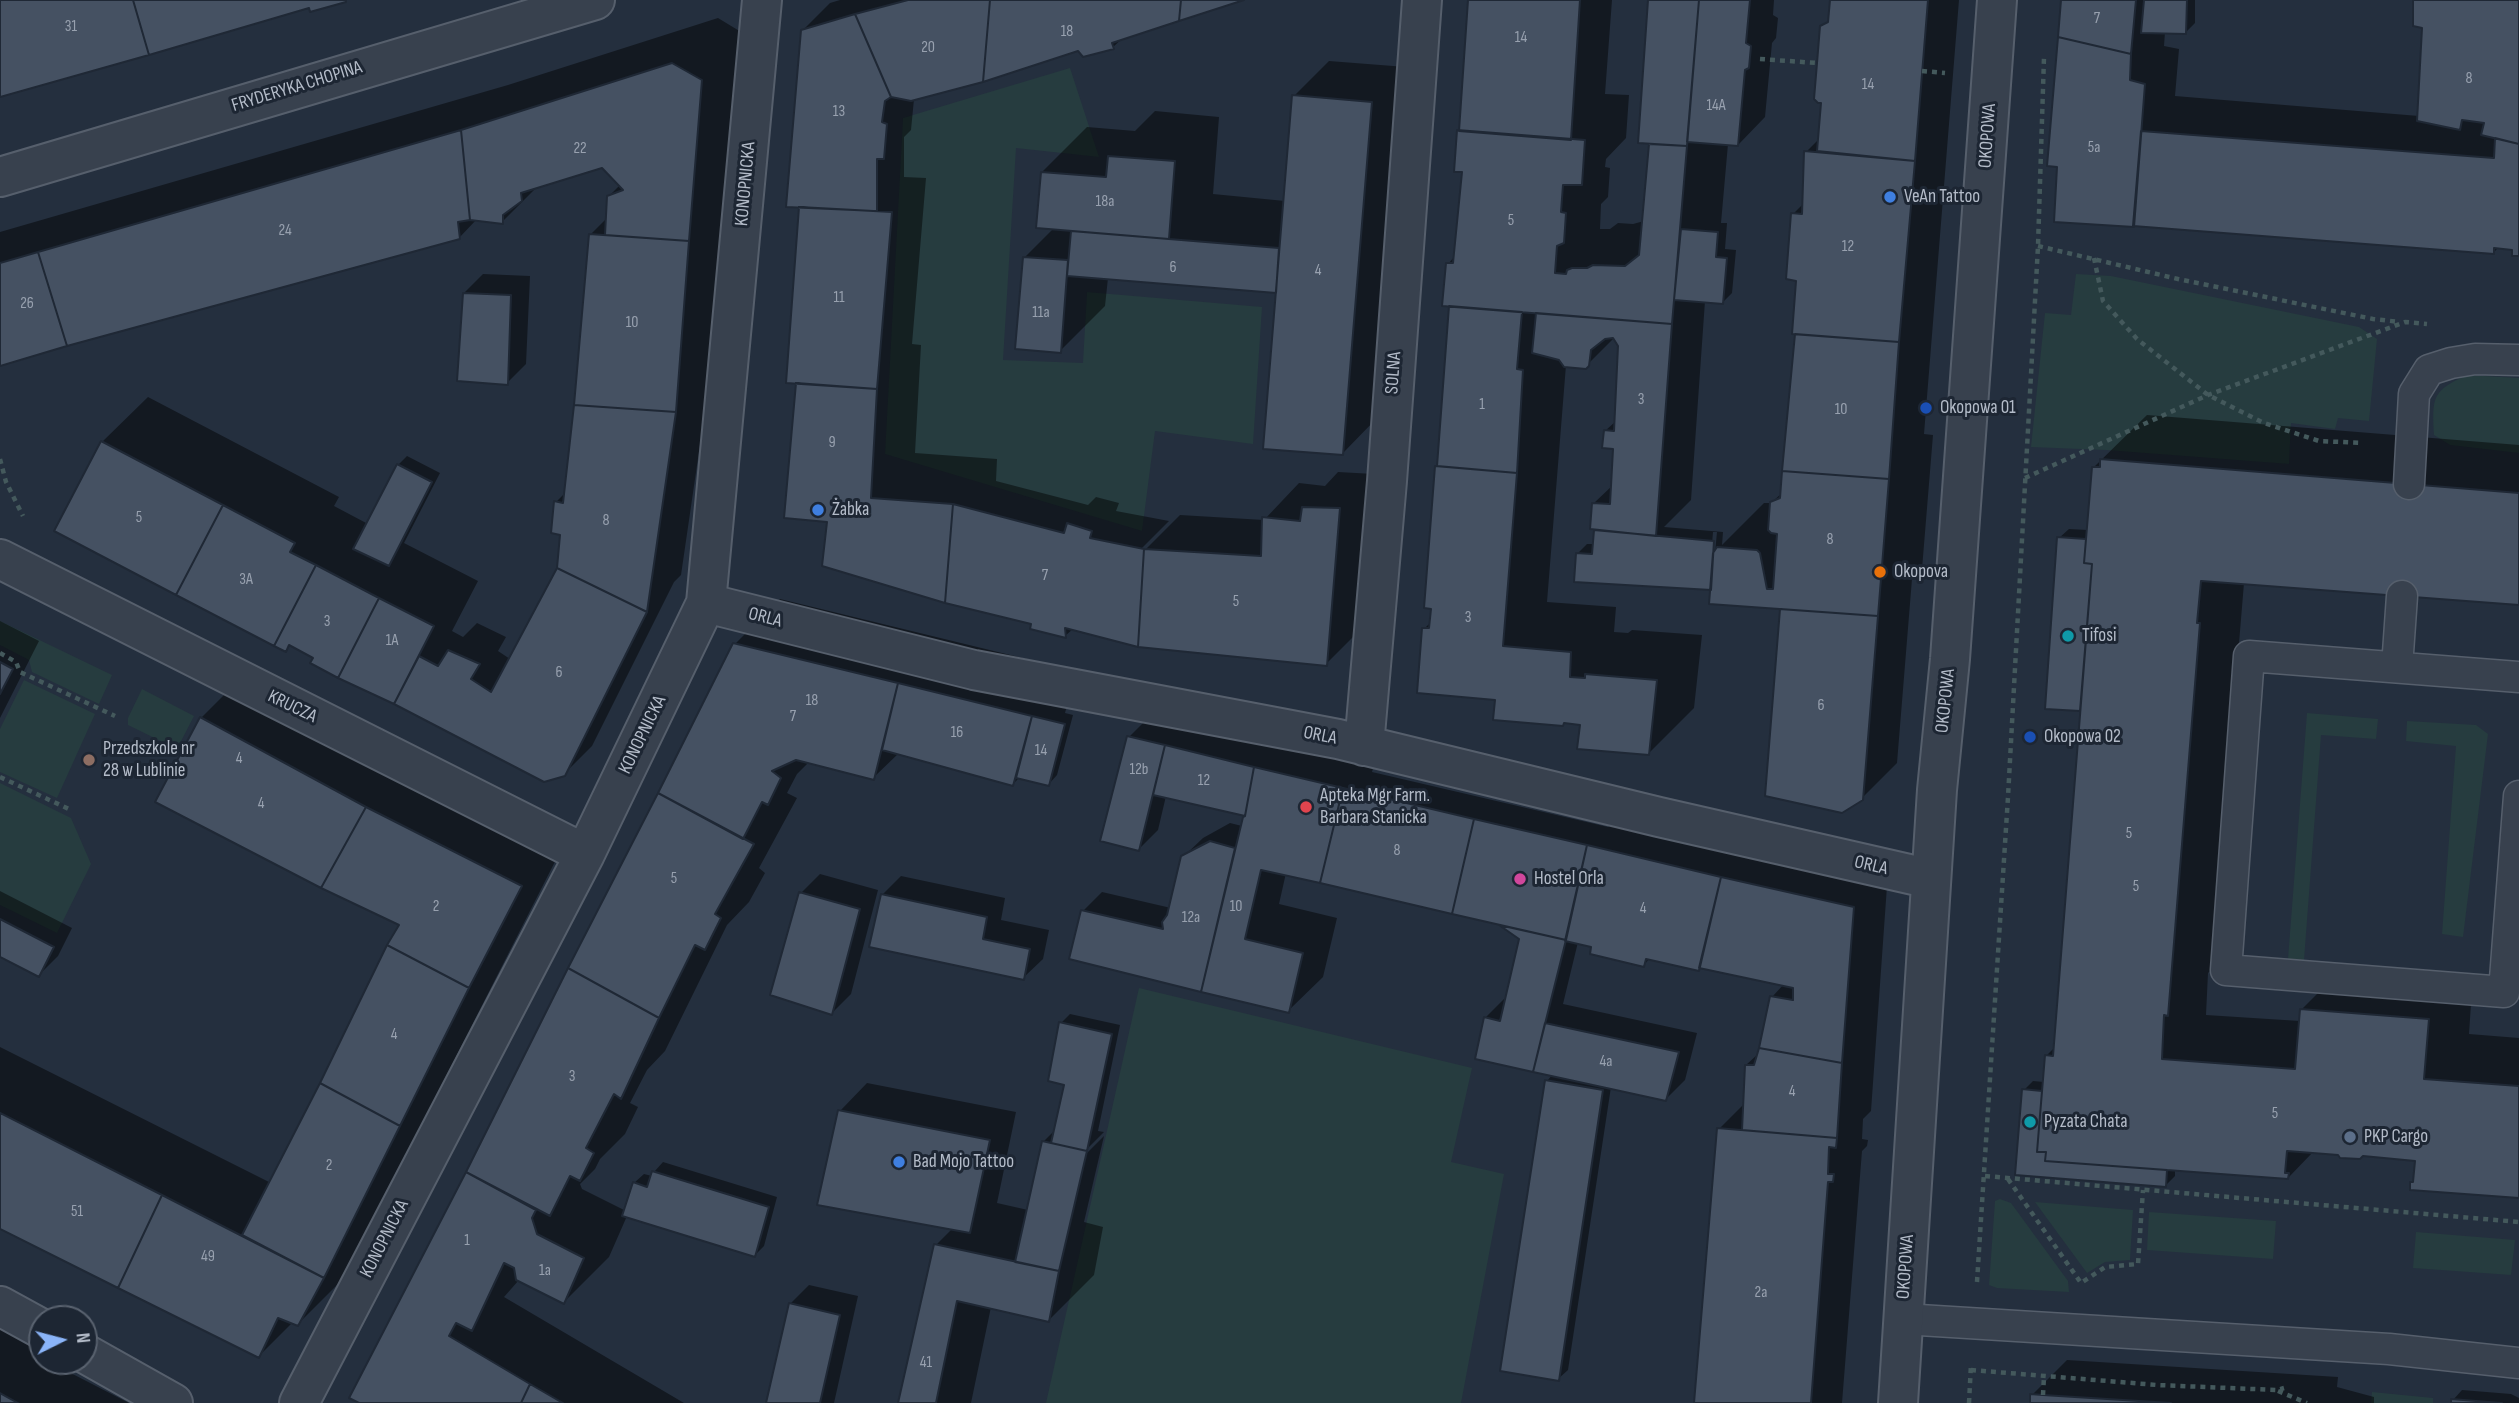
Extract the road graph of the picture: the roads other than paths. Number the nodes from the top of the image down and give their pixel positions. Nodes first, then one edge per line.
1 (595, 0) edge
2 (762, 0) edge
3 (1422, 0) edge
4 (1997, 0) edge
5 (0, 177) edge
6 (2519, 360) edge
7 (2409, 484) dead end
8 (0, 559) edge
9 (2402, 596) dead end
10 (706, 603) junction
11 (2397, 667) junction
12 (2519, 677) edge
13 (1364, 746) junction
14 (2519, 796) edge
15 (585, 854) junction
16 (1931, 879) junction
17 (0, 1306) edge
18 (1903, 1319) junction
19 (28, 1321) edge
20 (98, 1361) edge
21 (2519, 1363) edge
22 (173, 1403) edge
23 (299, 1403) edge
24 (1898, 1403) edge

1 - 5 street, FRYDERYKA CHOPINA
2 - 10 street, KONOPNICKA
3 - 13 street, SOLNA
4 - 16 street, OKOPOWA
6 - 7 lane
8 - 15 street, KRUCZA
9 - 11 lane
10 - 13 street, ORLA
10 - 15 street, KONOPNICKA
11 - 12 lane
11 - 14 lane
13 - 16 street, ORLA
15 - 23 street, KONOPNICKA
16 - 18 street, OKOPOWA
17 - 19 street
18 - 21 lane
18 - 24 street, OKOPOWA
20 - 22 street

